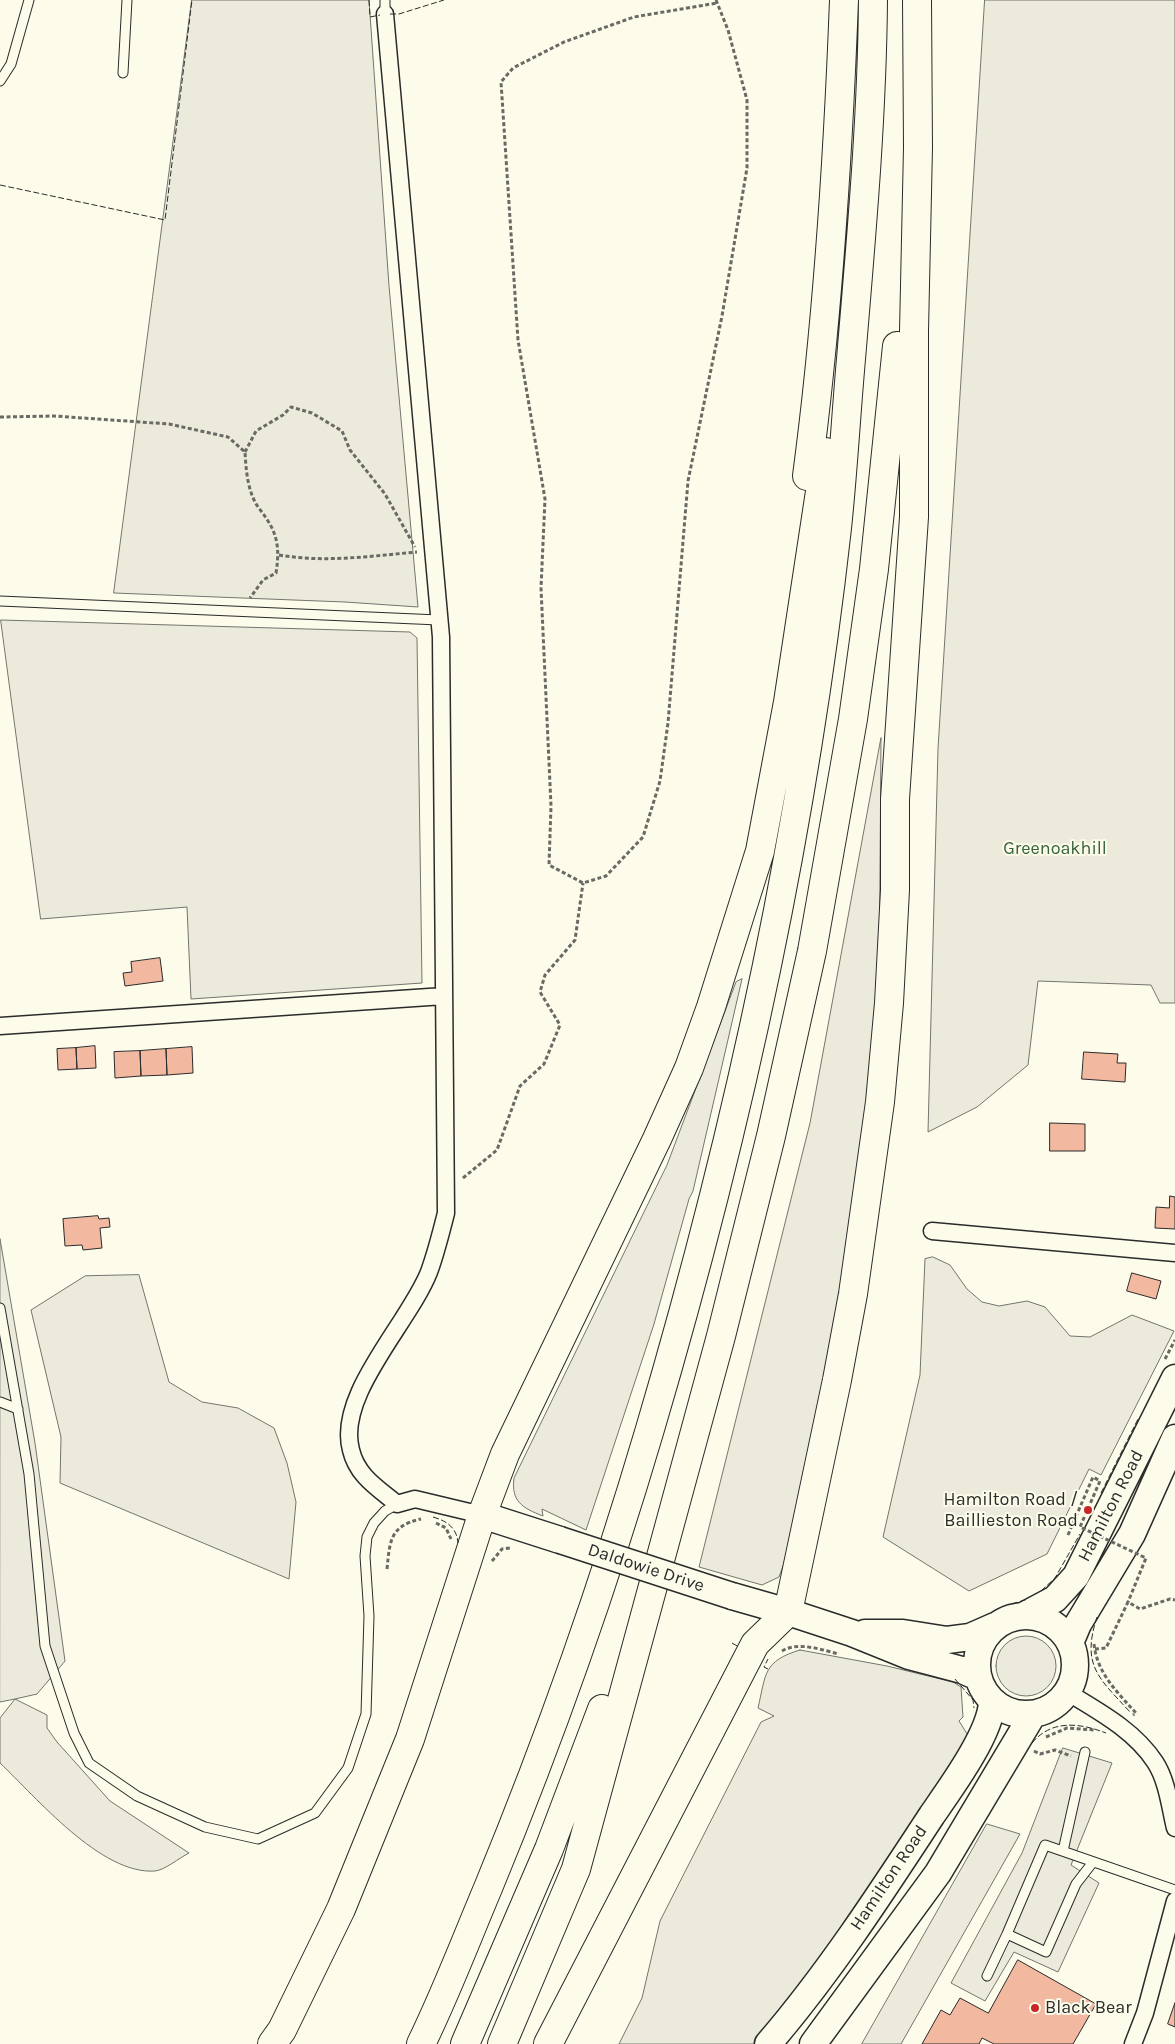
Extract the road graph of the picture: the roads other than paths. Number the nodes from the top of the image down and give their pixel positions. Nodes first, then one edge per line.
1 (29, 0) edge
2 (128, 0) edge
3 (844, 0) edge
4 (874, 0) edge
5 (916, 0) edge
6 (385, 7) edge
7 (122, 73) dead end
8 (0, 81) edge
9 (866, 176) junction
10 (0, 601) edge
11 (439, 620) junction
12 (730, 949) junction
13 (444, 996) junction
14 (0, 1026) edge
15 (932, 1231) dead end
16 (1175, 1253) edge
17 (0, 1308) edge
18 (721, 1336) junction
19 (2, 1343) edge
20 (1175, 1378) edge
21 (0, 1402) edge
22 (18, 1409) junction
23 (1175, 1438) edge
24 (398, 1504) junction
25 (482, 1515) junction
26 (788, 1612) junction
27 (1025, 1615) junction
28 (995, 1626) junction
29 (847, 1644) junction
30 (1082, 1646) junction
31 (978, 1677) junction
32 (1067, 1692) junction
33 (992, 1702) junction
34 (1033, 1714) junction
35 (1084, 1756) road end
36 (1175, 1828) edge
37 (1063, 1851) junction
38 (1093, 1862) junction
39 (1175, 1890) edge
40 (1175, 1901) edge
41 (1007, 1934) junction
42 (987, 1976) dead end
43 (1145, 2013) junction
44 (814, 2043) edge
45 (272, 2044) edge
46 (421, 2044) edge
47 (465, 2044) edge
48 (502, 2044) edge
49 (548, 2044) edge
50 (768, 2044) edge
51 (1133, 2044) edge
52 (1141, 2044) edge

1 - 8 lane
2 - 7 lane
3 - 12 highway
4 - 9 highway
5 - 18 highway
5 - 26 highway
6 - 11 street
9 - 12 highway
9 - 46 highway
10 - 11 lane
11 - 13 street
12 - 25 highway
13 - 14 street
13 - 24 street
15 - 16 street
17 - 19 lane
18 - 47 highway
18 - 48 highway
19 - 22 lane
20 - 27 main road, Hamilton Road
21 - 22 lane
22 - 24 lane
23 - 30 main road, Hamilton Road
24 - 25 street
25 - 26 main road, Daldowie Drive, bridge
25 - 45 highway
26 - 29 main road, Daldowie Drive
26 - 49 highway
27 - 28 main road
27 - 30 main road
28 - 29 main road
28 - 31 main road
29 - 31 main road
30 - 32 main road
31 - 33 main road
32 - 34 main road
32 - 36 street
33 - 34 main road
33 - 50 main road, Hamilton Road
34 - 44 main road, Hamilton Road
35 - 37 lane
37 - 38 lane
37 - 41 lane
38 - 39 lane
38 - 41 lane
40 - 43 street
41 - 42 lane
43 - 51 street
43 - 52 street

